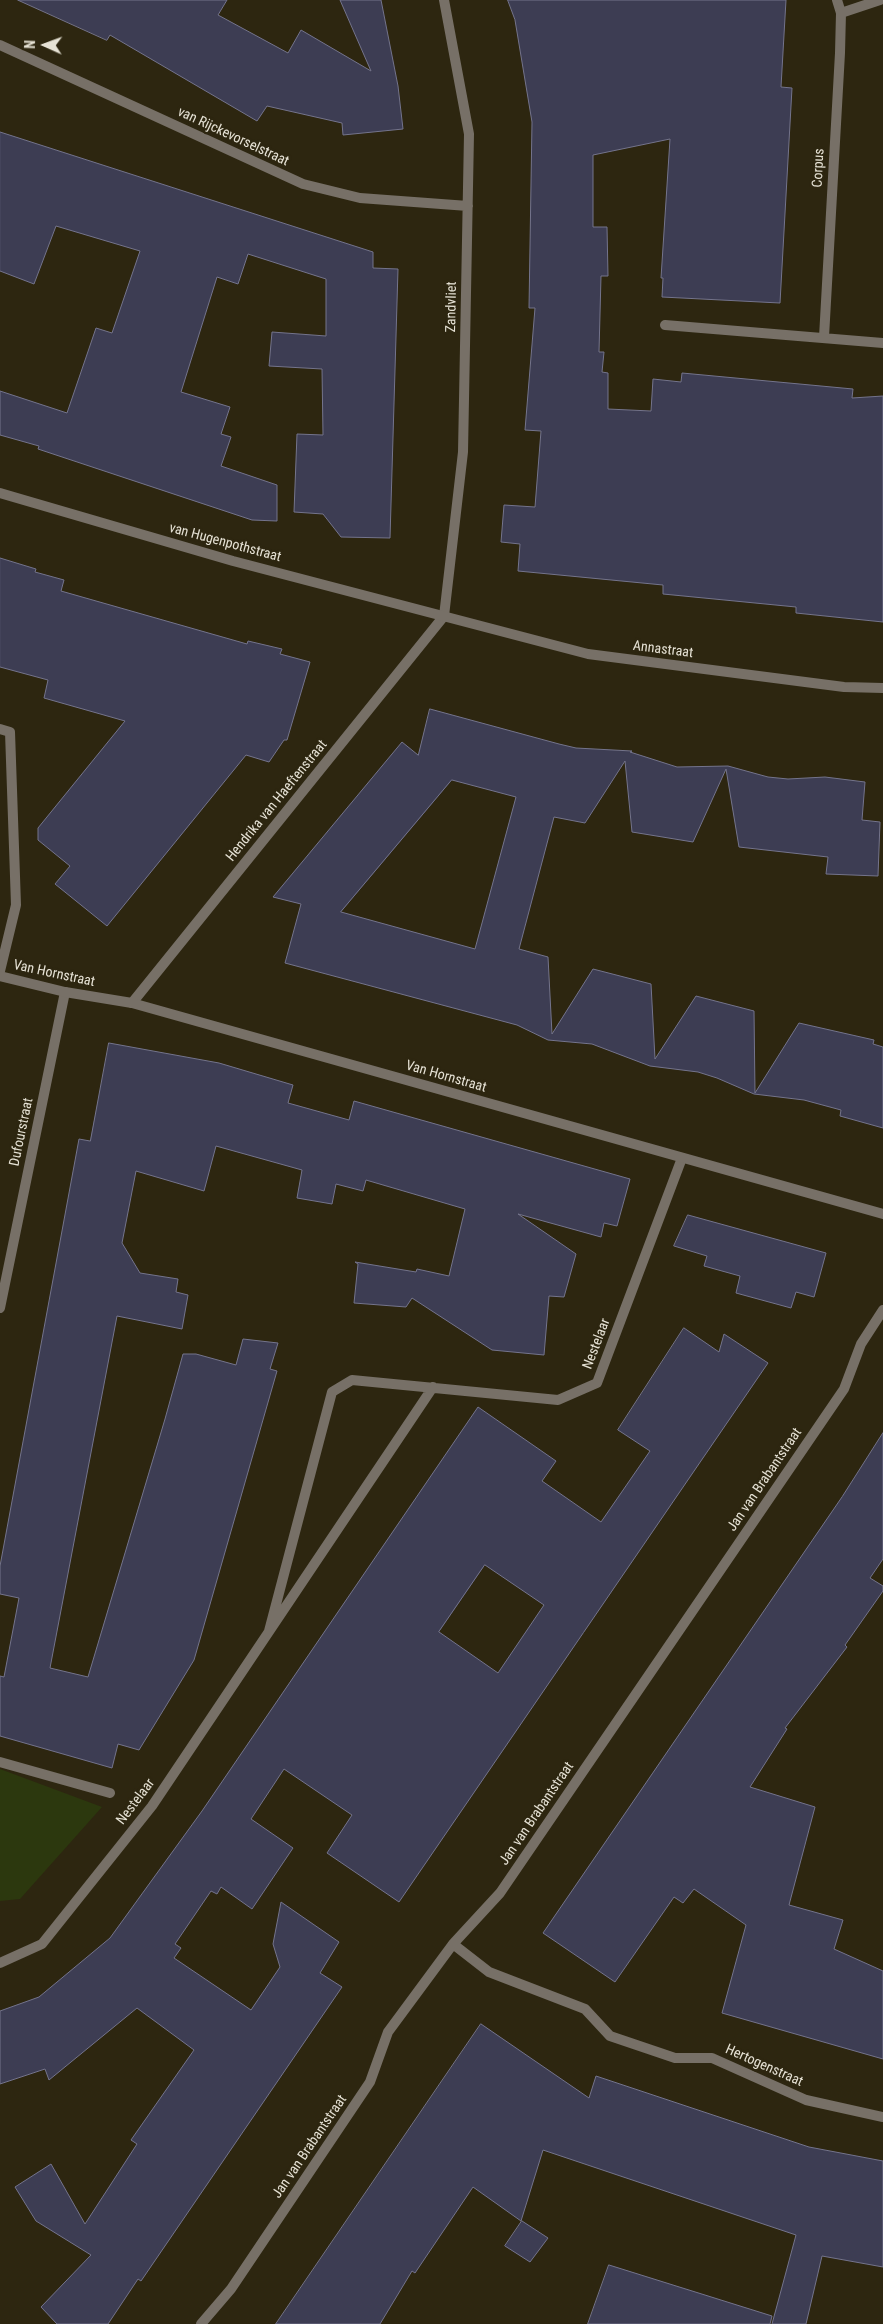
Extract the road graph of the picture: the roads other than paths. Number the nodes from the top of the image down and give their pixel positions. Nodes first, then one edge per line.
1 (444, 0) edge
2 (836, 0) edge
3 (880, 0) edge
4 (841, 13) junction
5 (0, 45) edge
6 (468, 206) junction
7 (665, 325) dead end
8 (824, 337) junction
9 (883, 343) edge
10 (0, 493) edge
11 (444, 616) junction
12 (883, 688) edge
13 (0, 729) edge
14 (0, 971) edge
15 (0, 976) edge
16 (65, 992) junction
17 (132, 1003) junction
18 (682, 1158) junction
19 (883, 1214) edge
20 (0, 1308) edge
21 (883, 1310) edge
22 (433, 1387) junction
23 (269, 1631) junction
24 (0, 1762) edge
25 (110, 1793) dead end
26 (453, 1944) junction
27 (0, 1963) edge
28 (883, 2117) edge
29 (201, 2324) edge

1 - 6 street, Zandvliet
2 - 4 street, Corpus
3 - 4 street
4 - 8 street, Corpus
5 - 6 street, van Rijckevorselstraat
6 - 11 street, Zandvliet
7 - 8 street
8 - 9 street
10 - 11 street, van Hugenpothstraat
11 - 12 street, Annastraat
11 - 17 street, Hendrika van Haeftenstraat
13 - 14 street
15 - 16 street, Van Hornstraat
16 - 17 street, Van Hornstraat
16 - 20 street, Dufourstraat
17 - 18 street, Van Hornstraat
18 - 19 street, Van Hornstraat
18 - 22 street, Nestelaar
21 - 26 street, Jan van Brabantstraat
22 - 23 street, Nestelaar
22 - 23 street, Nestelaar
23 - 27 street, Nestelaar
24 - 25 street, Nestelaar
26 - 28 street, Hertogenstraat
26 - 29 street, Jan van Brabantstraat

